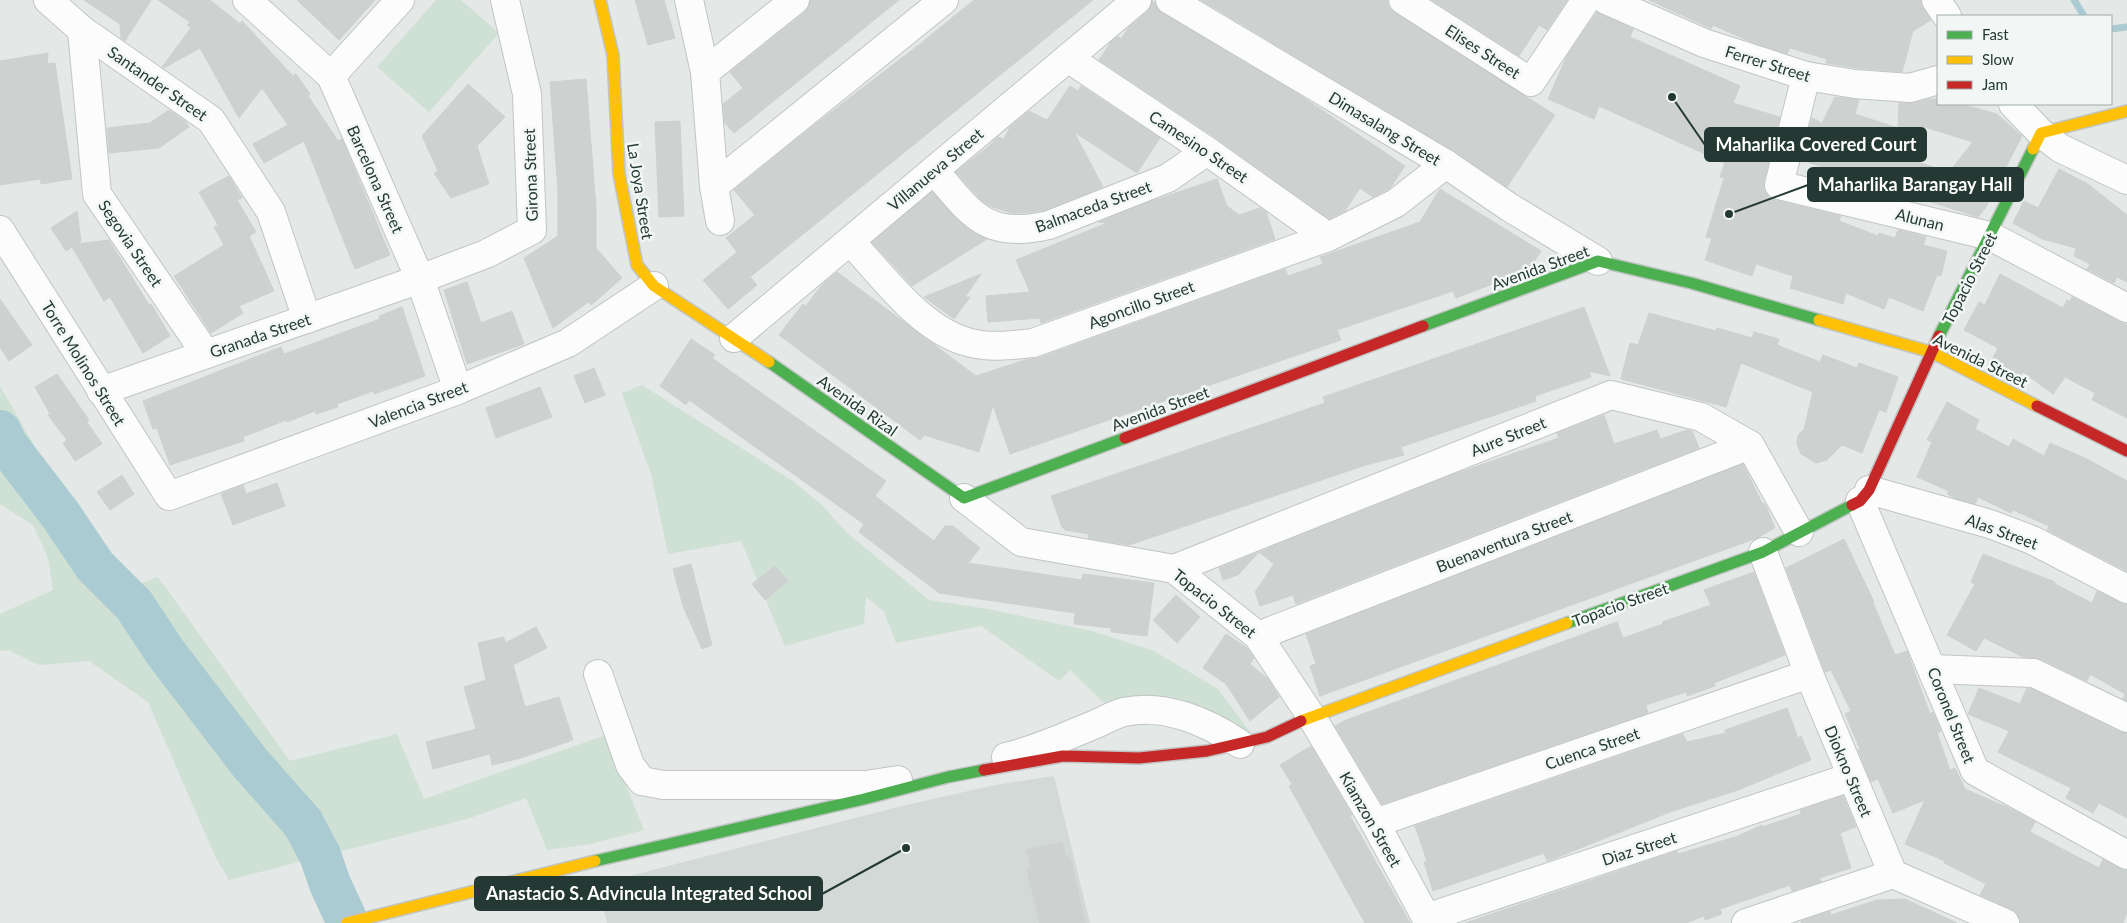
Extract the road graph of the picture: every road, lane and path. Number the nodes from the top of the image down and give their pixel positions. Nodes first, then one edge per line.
1 (48, 0) edge
2 (400, 0) edge
3 (505, 0) edge
4 (600, 0) edge
5 (690, 0) edge
6 (795, 0) edge
7 (944, 0) edge
8 (1136, 0) edge
9 (1170, 0) edge
10 (1403, 0) edge
11 (1586, 0) edge
12 (1606, 0) edge
13 (1936, 0) edge
14 (252, 1) edge
15 (1946, 15) edge
16 (82, 30) junction
17 (1068, 58) junction
18 (705, 72) junction
19 (331, 76) junction
20 (1806, 76) junction
21 (1937, 80) edge
22 (2014, 105) edge
23 (2127, 111) edge
24 (2041, 134) junction
25 (1207, 151) junction
26 (1446, 164) junction
27 (934, 170) junction
28 (2127, 180) edge
29 (714, 186) junction
30 (720, 221) dead end
31 (0, 230) edge
32 (1990, 236) junction
33 (1328, 237) junction
34 (850, 241) junction
35 (1598, 261) junction
36 (420, 279) junction
37 (654, 286) junction
38 (2127, 308) edge
39 (307, 319) junction
40 (734, 338) junction
41 (1931, 352) junction
42 (206, 354) junction
43 (458, 390) junction
44 (101, 391) junction
45 (1750, 445) junction
46 (2127, 451) edge
47 (169, 496) joint
48 (1864, 496) junction
49 (964, 498) junction
50 (1799, 532) junction
51 (1763, 552) junction
52 (1174, 568) junction
53 (2127, 589) edge
54 (1258, 636) junction
55 (1933, 669) junction
56 (598, 674) dead end
57 (1809, 674) junction
58 (1310, 716) junction
59 (2127, 718) edge
60 (1240, 744) junction
61 (1851, 777) junction
62 (1375, 822) junction
63 (2127, 855) edge
64 (1893, 874) junction
65 (1427, 921) edge
66 (347, 923) edge
67 (1746, 923) edge
68 (2005, 923) edge

1 - 16 street, Santander Street
2 - 19 street
3 - 36 street, Girona Street
4 - 37 street, La Joya Street
5 - 18 street
6 - 18 street
7 - 29 street
8 - 17 street, Villanueva Street
9 - 26 street, Dimasalang Street
10 - 11 street, Elises Street
12 - 20 street, Ferrer Street
13 - 15 street
14 - 19 street, Barcelona Street
16 - 39 street, Santander Street
16 - 42 street, Segovia Street
17 - 25 street, Camesino Street
17 - 27 street, Villanueva Street
18 - 29 street
19 - 36 street, Barcelona Street
20 - 21 street, Ferrer Street
20 - 32 street, Alunan
22 - 24 street
23 - 24 street
24 - 28 street
24 - 32 street, Topacio Street
25 - 27 street, Balmaceda Street
25 - 33 street, Camesino Street
26 - 33 street, Agoncillo Street
26 - 35 street, Dimasalang Street
27 - 34 street, Villanueva Street
29 - 30 street
31 - 44 street, Torre Molinos Street
32 - 38 street, Alunan
32 - 41 street, Topacio Street
33 - 34 street, Agoncillo Street
34 - 40 street, Villanueva Street
35 - 41 street, Avenida Street
35 - 49 street, Avenida Street
36 - 39 street, Granada Street
36 - 43 street, Barcelona Street
37 - 40 street, La Joya Street
37 - 43 street, Valencia Street
39 - 42 street, Granada Street
40 - 49 street, Avenida Rizal
41 - 46 street, Avenida Street
41 - 48 street, Topacio Street
42 - 44 street, Granada Street
43 - 47 street, Valencia Street
44 - 47 street, Torre Molinos Street
45 - 50 street
45 - 52 street, Aure Street
45 - 54 street, Buenaventura Street
48 - 50 street, Topacio Street
48 - 53 street, Alas Street
48 - 55 street, Coronel Street
49 - 52 street, Topacio Street
50 - 51 street, Topacio Street
51 - 57 street, Diokno Street
51 - 58 street, Topacio Street
52 - 54 street, Topacio Street
54 - 58 street, Topacio Street
55 - 59 street
55 - 63 street, Coronel Street
56 - 60 street
57 - 61 street, Diokno Street
57 - 62 street, Cuenca Street
58 - 60 street
58 - 62 street, Kiamzon Street
60 - 66 street
61 - 64 street, Diokno Street
61 - 65 street, Diaz Street
62 - 65 street, Kiamzon Street
64 - 67 street
64 - 68 street

